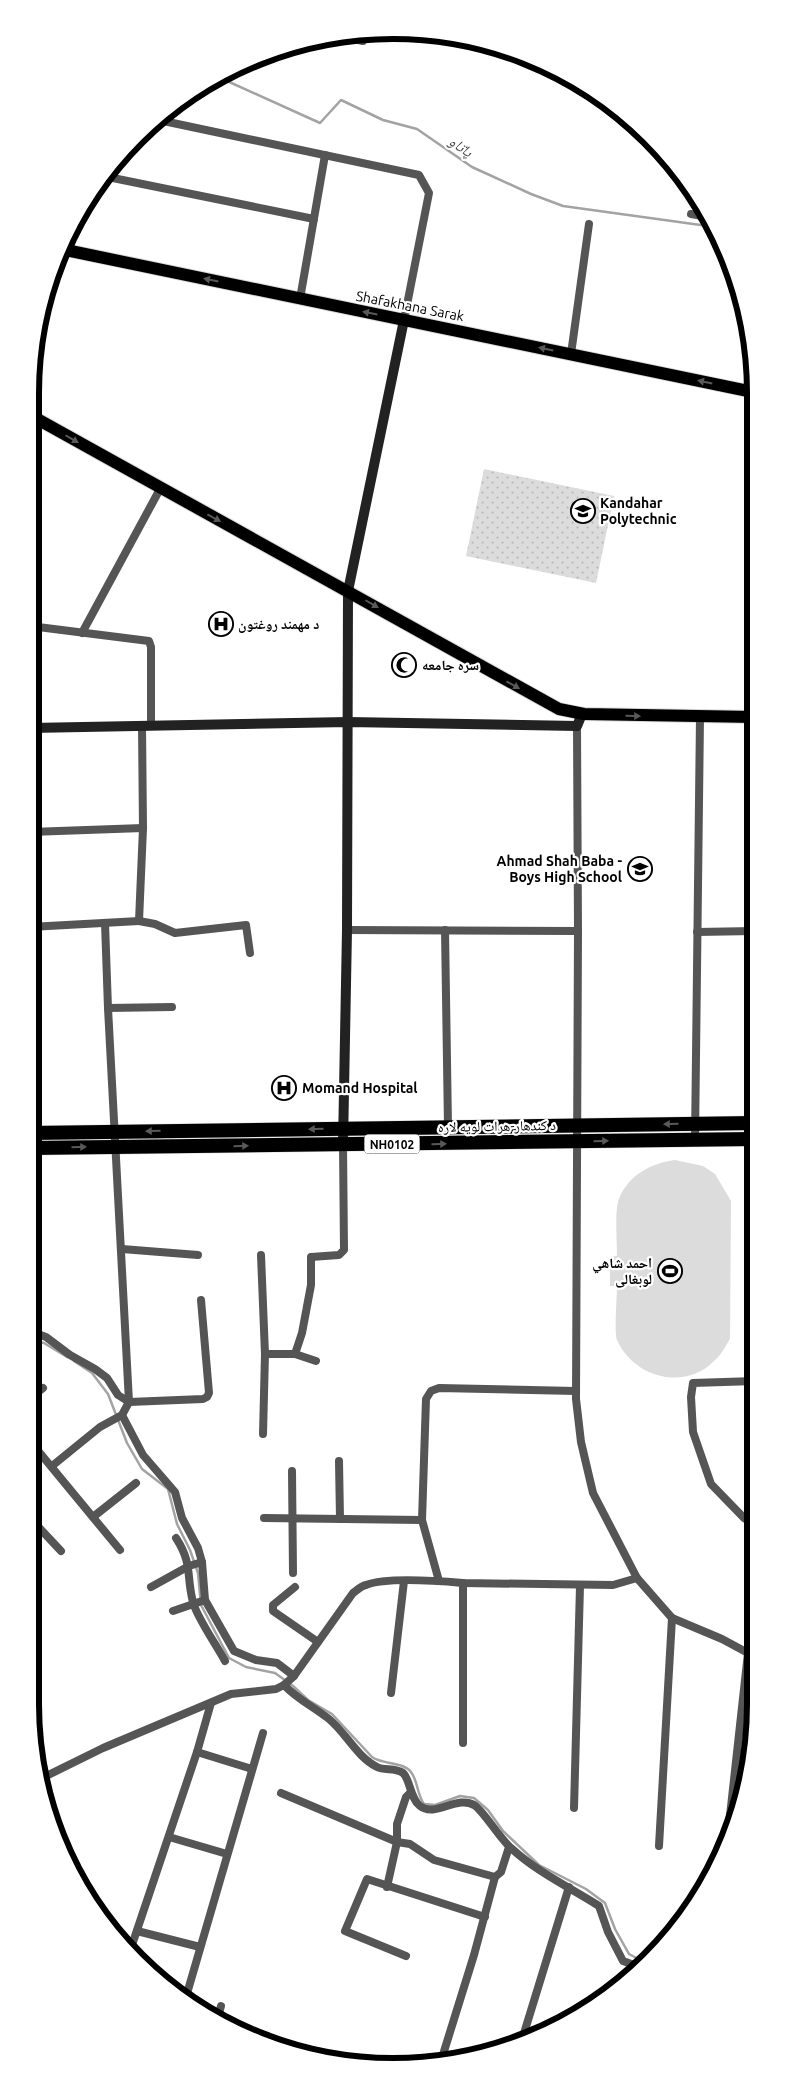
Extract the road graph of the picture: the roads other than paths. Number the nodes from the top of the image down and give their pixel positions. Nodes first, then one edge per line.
1 (165, 122) edge
2 (325, 155) junction
3 (111, 178) edge
4 (691, 214) dead end
5 (700, 216) edge
6 (314, 219) junction
7 (589, 224) dead end
8 (69, 251) edge
9 (300, 299) junction
10 (404, 320) junction
11 (571, 354) junction
12 (747, 391) edge
13 (39, 420) edge
14 (160, 489) junction
15 (348, 590) junction
16 (39, 627) edge
17 (82, 633) junction
18 (700, 717) junction
19 (747, 717) edge
20 (579, 720) junction
21 (348, 722) junction
22 (146, 726) junction
23 (39, 728) edge
24 (143, 828) junction
25 (39, 832) edge
26 (139, 921) junction
27 (105, 923) junction
28 (39, 927) edge
29 (347, 930) junction
30 (445, 930) junction
31 (578, 931) junction
32 (747, 931) edge
33 (697, 932) junction
34 (250, 954) dead end
35 (108, 1008) junction
36 (172, 1008) dead end
37 (747, 1123) edge
38 (695, 1124) junction
39 (576, 1126) junction
40 (448, 1127) junction
41 (342, 1129) junction
42 (116, 1131) junction
43 (39, 1133) edge
44 (747, 1139) edge
45 (695, 1140) junction
46 (576, 1141) junction
47 (343, 1144) junction
48 (116, 1147) junction
49 (39, 1148) edge
50 (122, 1249) junction
51 (198, 1255) dead end
52 (261, 1255) dead end
53 (201, 1300) dead end
54 (39, 1334) edge
55 (264, 1354) junction
56 (295, 1354) junction
57 (316, 1361) dead end
58 (747, 1381) edge
59 (43, 1388) dead end
60 (39, 1391) edge
61 (576, 1391) junction
62 (129, 1402) junction
63 (122, 1414) junction
64 (263, 1434) dead end
65 (39, 1451) edge
66 (338, 1461) dead end
67 (52, 1466) junction
68 (292, 1471) dead end
69 (136, 1483) dead end
70 (93, 1517) junction
71 (264, 1518) dead end
72 (294, 1518) junction
73 (340, 1519) junction
74 (422, 1520) junction
75 (747, 1520) edge
76 (39, 1528) edge
77 (176, 1538) dead end
78 (120, 1550) dead end
79 (61, 1551) dead end
80 (202, 1562) junction
81 (188, 1566) junction
82 (293, 1572) dead end
83 (637, 1578) junction
84 (404, 1581) junction
85 (439, 1581) junction
86 (463, 1583) junction
87 (580, 1586) junction
88 (151, 1587) dead end
89 (296, 1587) dead end
90 (205, 1600) junction
91 (193, 1603) junction
92 (173, 1611) dead end
93 (672, 1618) junction
94 (318, 1642) junction
95 (747, 1652) edge
96 (225, 1661) dead end
97 (293, 1677) junction
98 (284, 1685) junction
99 (747, 1692) edge
100 (391, 1693) dead end
101 (211, 1702) junction
102 (263, 1733) dead end
103 (463, 1743) dead end
104 (197, 1752) junction
105 (252, 1769) junction
106 (47, 1776) edge
107 (410, 1792) junction
108 (281, 1793) dead end
109 (732, 1806) edge
110 (574, 1808) dead end
111 (169, 1836) junction
112 (397, 1842) junction
113 (658, 1846) dead end
114 (509, 1847) junction
115 (227, 1854) junction
116 (495, 1877) junction
117 (387, 1886) junction
118 (569, 1887) junction
119 (485, 1917) junction
120 (137, 1931) junction
121 (133, 1944) edge
122 (200, 1948) junction
123 (406, 1956) dead end
124 (633, 1964) edge
125 (187, 1993) edge
126 (222, 2006) dead end
127 (220, 2013) edge
128 (524, 2033) edge
129 (444, 2054) edge

1 - 2 street
2 - 6 street
2 - 10 street
3 - 6 street
4 - 5 street
6 - 9 street
7 - 11 street
9 -> 8 main road, Shafakhana Sarak
10 -> 9 main road, Shafakhana Sarak
11 -> 10 main road, Shafakhana Sarak
10 - 15 street
12 -> 11 main road, Shafakhana Sarak
13 -> 14 main road
14 -> 15 main road
14 - 17 street
15 -> 20 main road
15 - 21 street
16 - 17 street
17 - 22 street
18 - 19 main road
20 -> 18 main road
18 - 33 street
20 - 21 street
20 - 31 street
21 - 22 street
21 - 29 street
22 - 23 street
22 - 24 street
24 - 25 street
24 - 26 street
26 - 27 street
26 - 34 street
27 - 28 street
27 - 35 street
29 - 30 street
29 - 41 street
30 - 31 street
30 - 40 street
31 - 39 street
32 - 33 street
33 - 38 street
35 - 36 street
35 - 42 street
37 - 38 highway, د کندهار-هرات لويه لاره / NH0102
38 -> 39 highway, د کندهار-هرات لويه لاره / NH0102
38 - 45 street
39 - 40 highway, د کندهار-هرات لويه لاره / NH0102
39 - 46 street
40 - 41 highway, د کندهار-هرات لويه لاره / NH0102
41 -> 42 highway, د کندهار-هرات لويه لاره / NH0102
41 - 47 street
42 - 43 highway, د کندهار-هرات لويه لاره / NH0102
42 - 48 street
44 - 45 highway, د کندهار-هرات لويه لاره / NH0102
46 -> 45 highway, د کندهار-هرات لويه لاره / NH0102
47 -> 46 highway, د کندهار-هرات لويه لاره / NH0102
46 - 61 street
48 -> 47 highway, د کندهار-هرات لويه لاره / NH0102
47 - 56 street
49 -> 48 highway, د کندهار-هرات لويه لاره / NH0102
48 - 50 street
50 - 51 street
50 - 62 street
52 - 55 street
53 - 62 street
54 - 62 street
55 - 56 street
55 - 64 street
56 - 57 street
58 - 75 street
59 - 60 street
61 - 74 street
61 - 83 street
62 - 63 street
63 - 67 street
63 - 80 street
65 - 67 street
66 - 73 street
67 - 70 street
68 - 72 street
69 - 70 street
70 - 78 street
71 - 72 street
72 - 73 street
72 - 82 street
73 - 74 street
74 - 85 street
76 - 79 street
77 - 81 street
80 - 81 street
80 - 90 street
81 - 88 street
81 - 91 street
83 - 87 street
83 - 93 street
84 - 85 street
84 - 94 street
84 - 100 street
85 - 86 street
86 - 87 street
86 - 103 street
87 - 110 street
89 - 94 street
90 - 91 street
90 - 97 street
91 - 92 street
91 - 96 street
93 - 95 street
93 - 113 street
94 - 97 street
97 - 98 street
98 - 101 street
98 - 107 street
99 - 109 street
101 - 104 street
101 - 106 street
102 - 105 street
104 - 105 street
104 - 111 street
105 - 115 street
107 - 112 street
107 - 114 street
108 - 112 street
111 - 115 street
111 - 120 street
112 - 116 street
112 - 117 street
114 - 116 street
114 - 118 street
115 - 122 street
116 - 119 street
117 - 119 street
117 - 123 street
118 - 124 street
118 - 128 street
119 - 129 street
120 - 121 street
120 - 122 street
122 - 125 street
126 - 127 street

